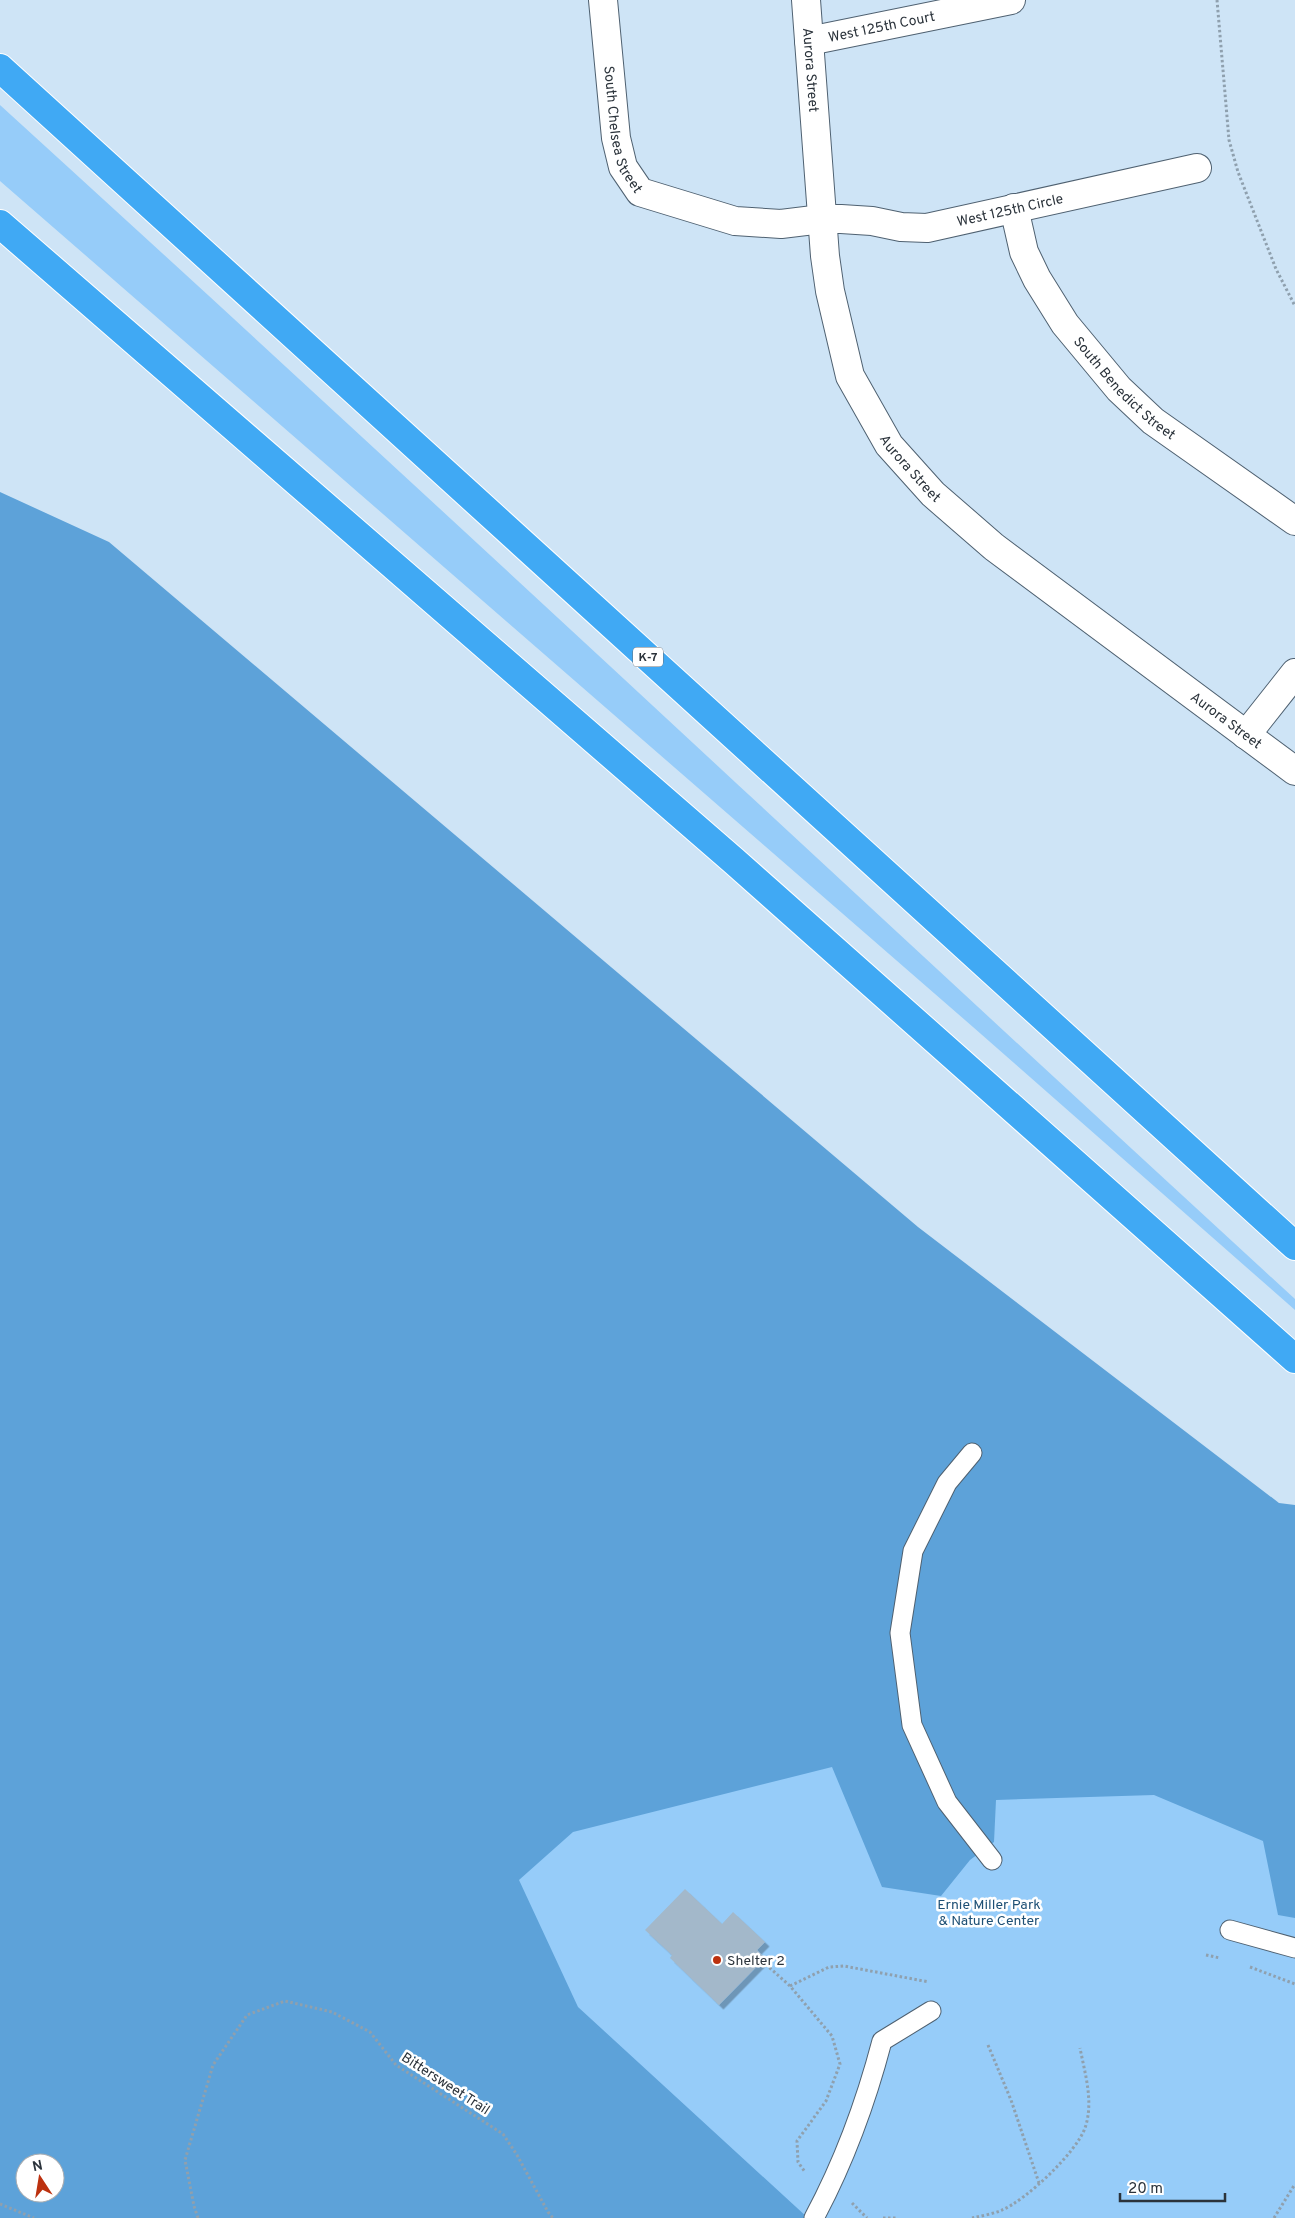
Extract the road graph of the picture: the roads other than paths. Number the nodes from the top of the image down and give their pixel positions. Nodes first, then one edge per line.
1 (604, 0) edge
2 (806, 0) edge
3 (1011, 0) edge
4 (810, 41) junction
5 (0, 68) edge
6 (1197, 168) dead end
7 (1014, 208) junction
8 (822, 219) junction
9 (0, 224) edge
10 (1295, 521) edge
11 (1295, 673) edge
12 (1246, 735) junction
13 (1295, 771) edge
14 (1295, 1246) edge
15 (1295, 1359) edge
16 (972, 1453) dead end
17 (992, 1860) dead end
18 (1230, 1930) dead end
19 (1295, 1948) edge
20 (931, 2011) dead end
21 (814, 2218) edge

1 - 8 street, South Chelsea Street
2 - 4 street, Aurora Street
3 - 4 street, West 125th Court
4 - 8 street, Aurora Street
5 - 14 highway, K-7
6 - 7 street, West 125th Circle
7 - 8 street, West 125th Circle
7 - 10 street, South Benedict Street
8 - 12 street, Aurora Street
9 - 15 highway
11 - 12 street
12 - 13 street, Aurora Street
16 - 17 lane
18 - 19 lane
20 - 21 lane

